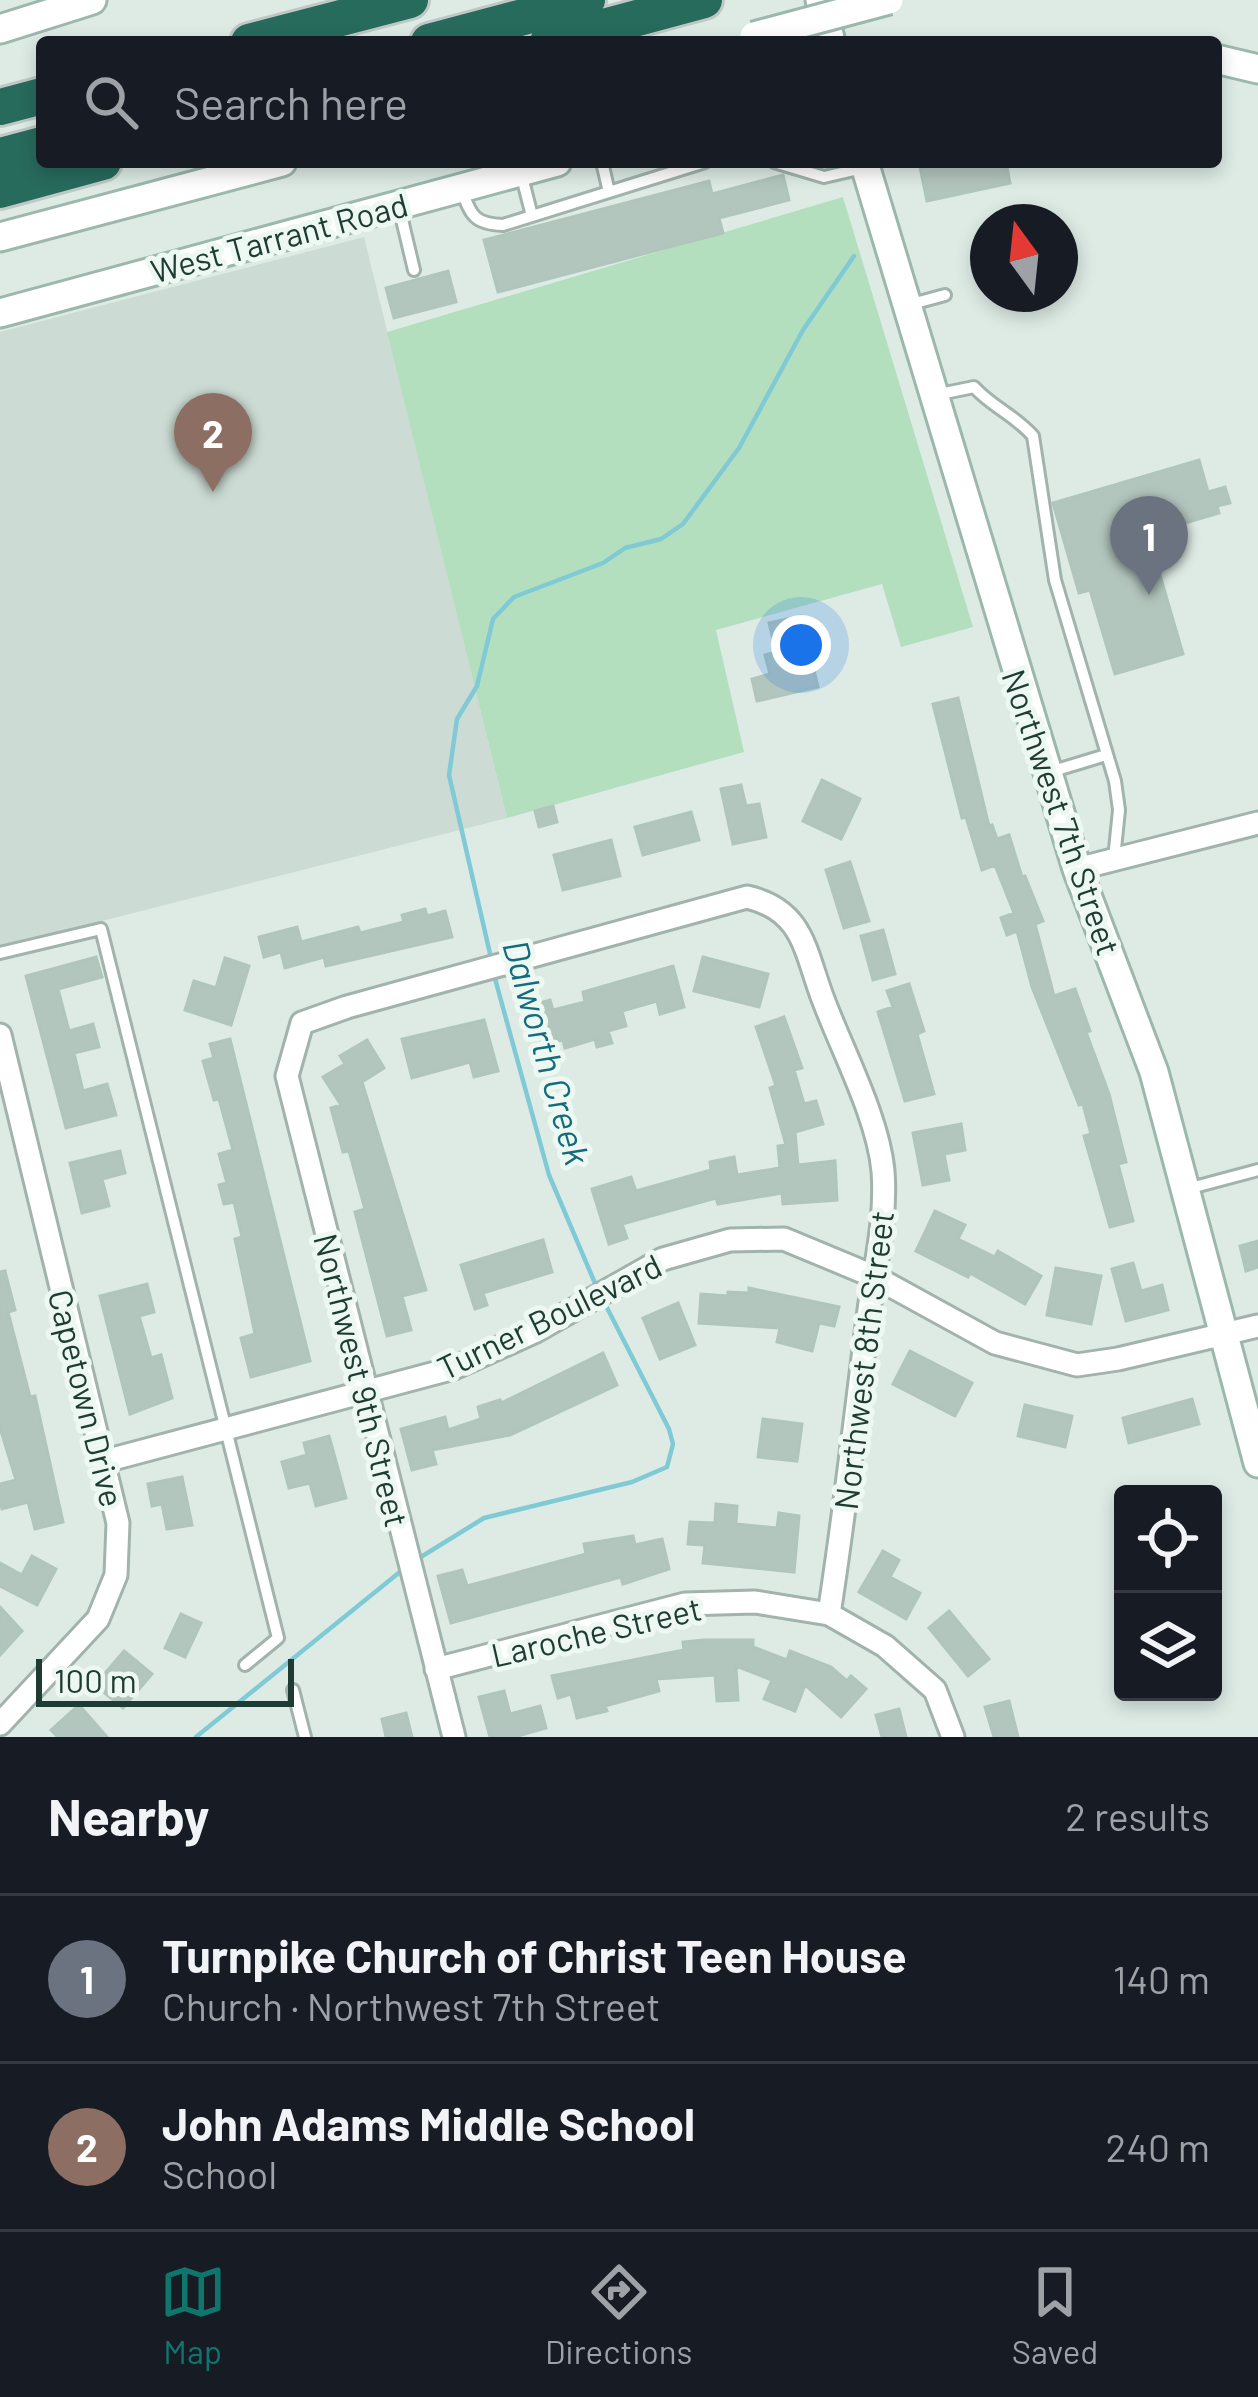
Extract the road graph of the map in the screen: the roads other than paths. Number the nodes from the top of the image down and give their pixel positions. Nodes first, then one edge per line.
1 (92, 0) edge
2 (410, 0) edge
3 (587, 0) edge
4 (704, 0) edge
5 (820, 0) edge
6 (889, 0) edge
7 (0, 29) edge
8 (273, 36) edge
9 (452, 36) edge
10 (570, 36) edge
11 (754, 36) edge
12 (829, 36) edge
13 (1222, 60) edge
14 (1258, 69) edge
15 (36, 98) edge
16 (0, 107) edge
17 (36, 147) edge
18 (0, 156) edge
19 (81, 168) edge
20 (259, 168) edge
21 (535, 168) edge
22 (603, 168) edge
23 (674, 168) edge
24 (800, 168) edge
25 (855, 168) edge
26 (866, 168) edge
27 (520, 172) junction
28 (461, 188) junction
29 (0, 190) edge
30 (609, 192) junction
31 (399, 204) junction
32 (532, 216) junction
33 (0, 237) edge
34 (414, 270) dead end
35 (945, 295) dead end
36 (905, 306) junction
37 (0, 313) edge
38 (932, 396) junction
39 (1106, 755) junction
40 (1047, 773) junction
41 (1258, 823) edge
42 (1114, 860) junction
43 (1077, 869) junction
44 (0, 953) edge
45 (302, 1023) joint
46 (0, 1036) edge
47 (1258, 1170) edge
48 (1187, 1189) junction
49 (873, 1276) junction
50 (1258, 1326) edge
51 (1224, 1335) junction
52 (366, 1394) junction
53 (226, 1430) junction
54 (105, 1461) junction
55 (1258, 1463) edge
56 (829, 1614) junction
57 (245, 1665) dead end
58 (436, 1669) junction
59 (293, 1690) dead end
60 (0, 1724) edge
61 (305, 1737) edge
62 (454, 1737) edge
63 (953, 1737) edge

1 - 7 street
2 - 8 highway
3 - 9 highway
4 - 10 highway
5 - 12 street
6 - 11 street, bridge
13 - 14 street
15 - 16 highway
17 - 18 highway
19 - 29 highway
20 - 33 street
21 - 27 street, West Tarrant Road
22 - 30 lane
23 - 30 lane
24 - 25 lane
26 - 36 street, Northwest 7th Street
27 - 28 street, West Tarrant Road
27 - 32 lane
28 - 31 street, West Tarrant Road
28 - 32 lane
30 - 32 lane
31 - 34 lane
31 - 37 street, West Tarrant Road
35 - 36 lane
36 - 38 street, Northwest 7th Street
38 - 39 lane
38 - 40 street, Northwest 7th Street
39 - 40 lane
39 - 42 lane
40 - 43 street, Northwest 7th Street
41 - 42 street
42 - 43 street
43 - 48 street, Northwest 7th Street
44 - 53 lane
45 - 49 street, Northwest 8th Street
45 - 52 street, Northwest 9th Street
46 - 54 street, Capetown Drive
47 - 48 lane
48 - 51 street, Northwest 7th Street
49 - 51 street, Turner Boulevard
49 - 52 street, Turner Boulevard
49 - 56 street, Northwest 8th Street
50 - 51 street, Turner Boulevard
51 - 55 street, Northwest 7th Street
52 - 53 street, Turner Boulevard
52 - 58 street, Northwest 9th Street
53 - 54 street, Turner Boulevard
53 - 57 lane
54 - 60 street, Capetown Drive
56 - 58 street, Laroche Street
56 - 63 street
58 - 62 street, Northwest 9th Street
59 - 61 lane

